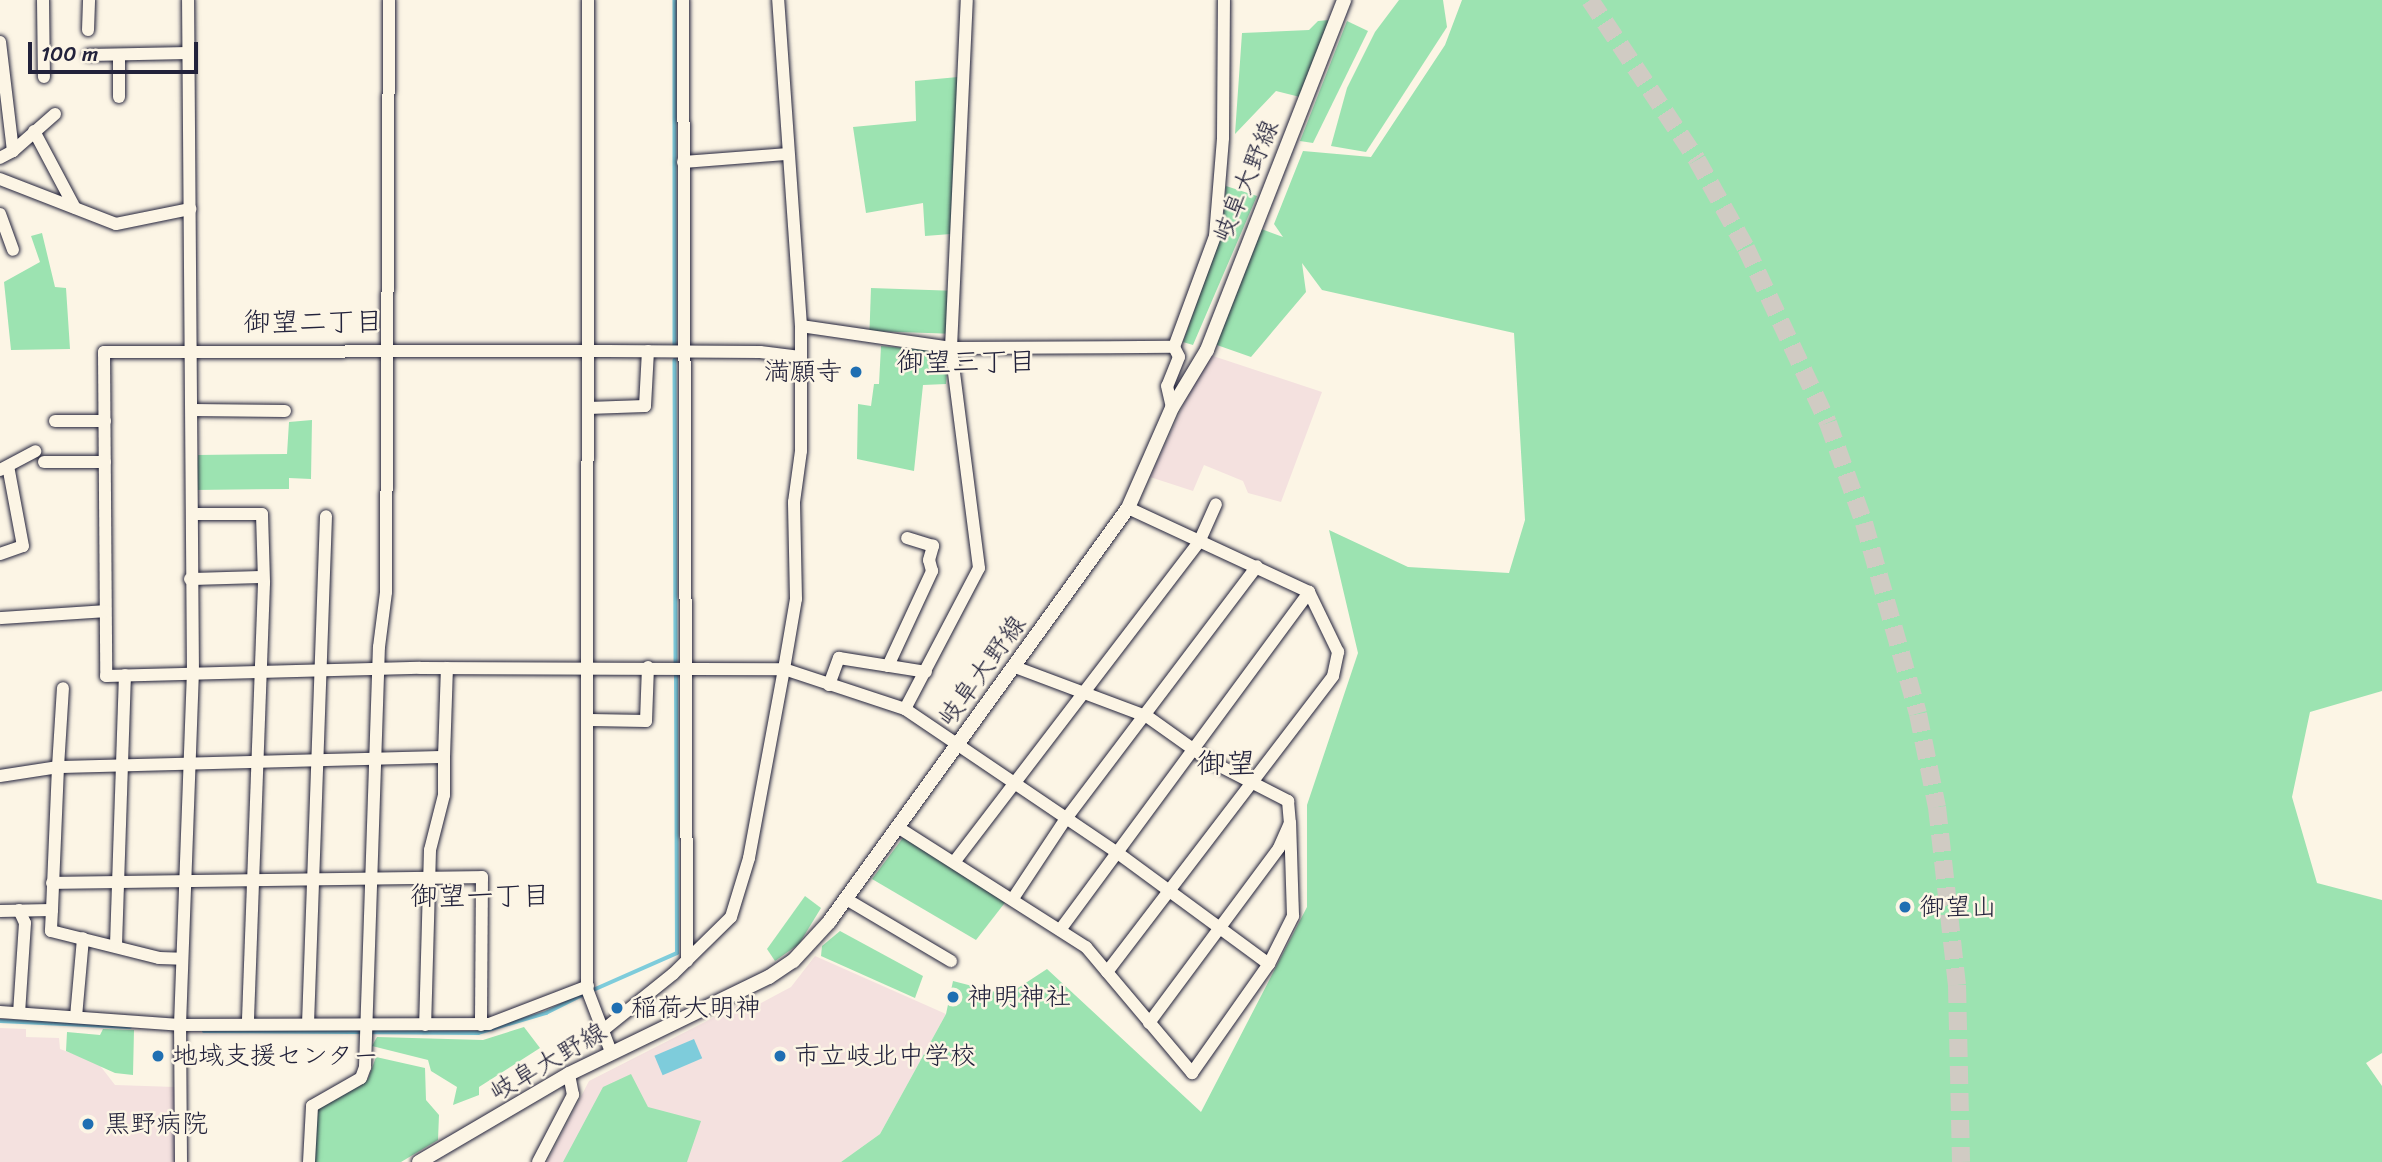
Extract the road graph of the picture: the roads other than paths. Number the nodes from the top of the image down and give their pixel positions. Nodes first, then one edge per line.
1 (43, 0) edge
2 (89, 0) edge
3 (188, 0) edge
4 (389, 0) edge
5 (588, 0) edge
6 (683, 0) edge
7 (778, 0) edge
8 (967, 0) edge
9 (1224, 0) edge
10 (1344, 0) edge
11 (88, 30) dead end
12 (0, 42) edge
13 (188, 53) junction
14 (89, 55) dead end
15 (120, 55) junction
16 (44, 77) dead end
17 (119, 97) dead end
18 (55, 114) dead end
19 (34, 131) junction
20 (13, 150) junction
21 (786, 154) junction
22 (0, 158) edge
23 (684, 162) junction
24 (0, 179) edge
25 (75, 208) junction
26 (190, 209) junction
27 (0, 214) edge
28 (13, 250) dead end
29 (801, 326) junction
30 (951, 348) junction
31 (1174, 348) junction
32 (648, 351) junction
33 (588, 352) junction
34 (684, 352) junction
35 (192, 353) junction
36 (390, 353) junction
37 (800, 357) junction
38 (588, 408) junction
39 (1172, 408) junction
40 (192, 410) junction
41 (285, 411) dead end
42 (55, 421) dead end
43 (104, 421) junction
44 (35, 451) dead end
45 (44, 462) dead end
46 (104, 462) junction
47 (4, 468) edge
48 (1216, 503) dead end
49 (1128, 508) junction
50 (192, 514) junction
51 (326, 516) dead end
52 (907, 538) dead end
53 (1200, 540) junction
54 (0, 554) edge
55 (1256, 566) junction
56 (262, 577) junction
57 (190, 579) junction
58 (1309, 592) junction
59 (105, 611) junction
60 (0, 618) edge
61 (588, 666) junction
62 (888, 666) junction
63 (447, 667) junction
64 (648, 667) junction
65 (684, 667) junction
66 (1015, 667) junction
67 (321, 669) junction
68 (379, 669) junction
69 (784, 669) junction
70 (926, 671) junction
71 (261, 674) junction
72 (125, 675) junction
73 (193, 675) junction
74 (829, 685) junction
75 (62, 688) dead end
76 (1083, 694) junction
77 (905, 709) junction
78 (1144, 716) junction
79 (590, 720) junction
80 (957, 746) junction
81 (1193, 749) junction
82 (444, 757) junction
83 (376, 760) junction
84 (317, 761) junction
85 (258, 763) junction
86 (189, 764) junction
87 (123, 766) junction
88 (58, 767) junction
89 (0, 776) edge
90 (1252, 783) junction
91 (1012, 785) junction
92 (1065, 820) junction
93 (1290, 823) junction
94 (900, 828) junction
95 (1119, 854) junction
96 (956, 861) junction
97 (369, 876) junction
98 (429, 877) junction
99 (313, 878) junction
100 (254, 879) junction
101 (184, 880) junction
102 (118, 881) junction
103 (52, 883) junction
104 (1172, 891) junction
105 (1014, 897) junction
106 (846, 900) junction
107 (19, 910) junction
108 (51, 910) junction
109 (0, 911) edge
110 (1223, 927) junction
111 (1060, 930) junction
112 (83, 938) junction
113 (116, 945) junction
114 (182, 959) junction
115 (687, 961) junction
116 (951, 961) dead end
117 (1269, 964) junction
118 (1107, 972) junction
119 (588, 986) junction
120 (0, 1012) edge
121 (19, 1013) junction
122 (76, 1017) junction
123 (1149, 1023) junction
124 (248, 1024) junction
125 (308, 1024) junction
126 (366, 1024) junction
127 (481, 1024) junction
128 (180, 1025) junction
129 (425, 1025) junction
130 (602, 1031) junction
131 (611, 1052) junction
132 (569, 1074) junction
133 (181, 1162) edge
134 (309, 1162) edge
135 (419, 1162) edge
136 (538, 1162) edge

1 - 16 street
2 - 11 street
3 - 13 street
4 - 36 street
5 - 33 street
6 - 23 street
7 - 21 street
8 - 30 street
9 - 31 street
10 - 39 main road, 岐阜大野線
12 - 20 street
13 - 15 street
13 - 26 street
14 - 15 street
15 - 17 street
18 - 19 street
19 - 20 street
19 - 25 street
20 - 22 street
21 - 23 street
21 - 29 street
23 - 34 street
24 - 25 street
25 - 26 street
26 - 35 street
27 - 28 street
29 - 30 street
29 - 37 street
30 - 31 street
30 - 70 street
31 - 39 street
32 - 33 street
32 - 34 street
32 - 38 street
33 - 36 street
33 - 38 street
34 - 37 street
34 - 65 street
35 - 36 street
35 - 40 street
35 - 43 street
36 - 68 street
37 - 69 street
38 - 61 street
39 - 49 main road, 岐阜大野線
40 - 41 street
40 - 50 street
42 - 43 street
43 - 46 street
44 - 47 street
45 - 46 street
46 - 59 street
47 - 54 street
48 - 53 street
49 - 53 street
49 - 66 main road, 岐阜大野線
50 - 56 street
50 - 57 street
51 - 67 street
52 - 62 street
53 - 55 street
53 - 76 street
55 - 58 street
55 - 78 street
56 - 57 street
56 - 71 street
57 - 73 street
58 - 81 street
58 - 90 street
59 - 60 street
59 - 72 street
61 - 63 street
61 - 64 street
61 - 79 street
62 - 70 street
62 - 74 street
63 - 68 street
63 - 82 street
64 - 65 street
64 - 79 street
65 - 69 street
65 - 115 street
66 - 76 street
66 - 80 main road, 岐阜大野線
67 - 68 street
67 - 71 street
67 - 84 street
68 - 83 street
69 - 74 street
69 - 115 street
70 - 77 street
71 - 73 street
71 - 85 street
72 - 73 street
72 - 87 street
73 - 86 street
74 - 77 street
75 - 88 street
76 - 78 street
76 - 91 street
77 - 80 street
78 - 81 street
78 - 92 street
79 - 119 street
80 - 91 street
80 - 94 main road, 岐阜大野線
81 - 90 street
81 - 95 street
82 - 83 street
82 - 98 street
83 - 84 street
83 - 97 street
84 - 85 street
84 - 99 street
85 - 86 street
85 - 100 street
86 - 87 street
86 - 101 street
87 - 88 street
87 - 102 street
88 - 89 street
88 - 103 street
90 - 93 street
90 - 104 street
91 - 92 street
91 - 96 street
92 - 95 street
92 - 105 street
93 - 110 street
93 - 117 street
94 - 96 street
94 - 106 main road, 岐阜大野線
95 - 104 street
95 - 111 street
96 - 105 street
97 - 98 street
97 - 99 street
97 - 126 street
98 - 127 street
98 - 129 street
99 - 100 street
99 - 125 street
100 - 101 street
100 - 124 street
101 - 102 street
101 - 114 street
102 - 103 street
102 - 113 street
103 - 108 street
104 - 110 street
104 - 118 street
105 - 111 street
106 - 116 street
106 - 131 main road, 岐阜大野線
107 - 108 street
107 - 109 street
107 - 121 street
108 - 112 street
110 - 117 street
110 - 123 street
111 - 118 street
112 - 113 street
112 - 122 street
113 - 114 street
114 - 128 street
115 - 130 street
117 - 123 street
118 - 123 street
119 - 127 street
119 - 130 street
120 - 121 street
121 - 122 street
122 - 128 street
124 - 125 street
124 - 128 street
125 - 126 street
126 - 129 street
126 - 134 street
127 - 129 street
128 - 133 street
130 - 131 street
131 - 132 main road, 岐阜大野線
132 - 135 main road, 岐阜大野線
132 - 136 street

